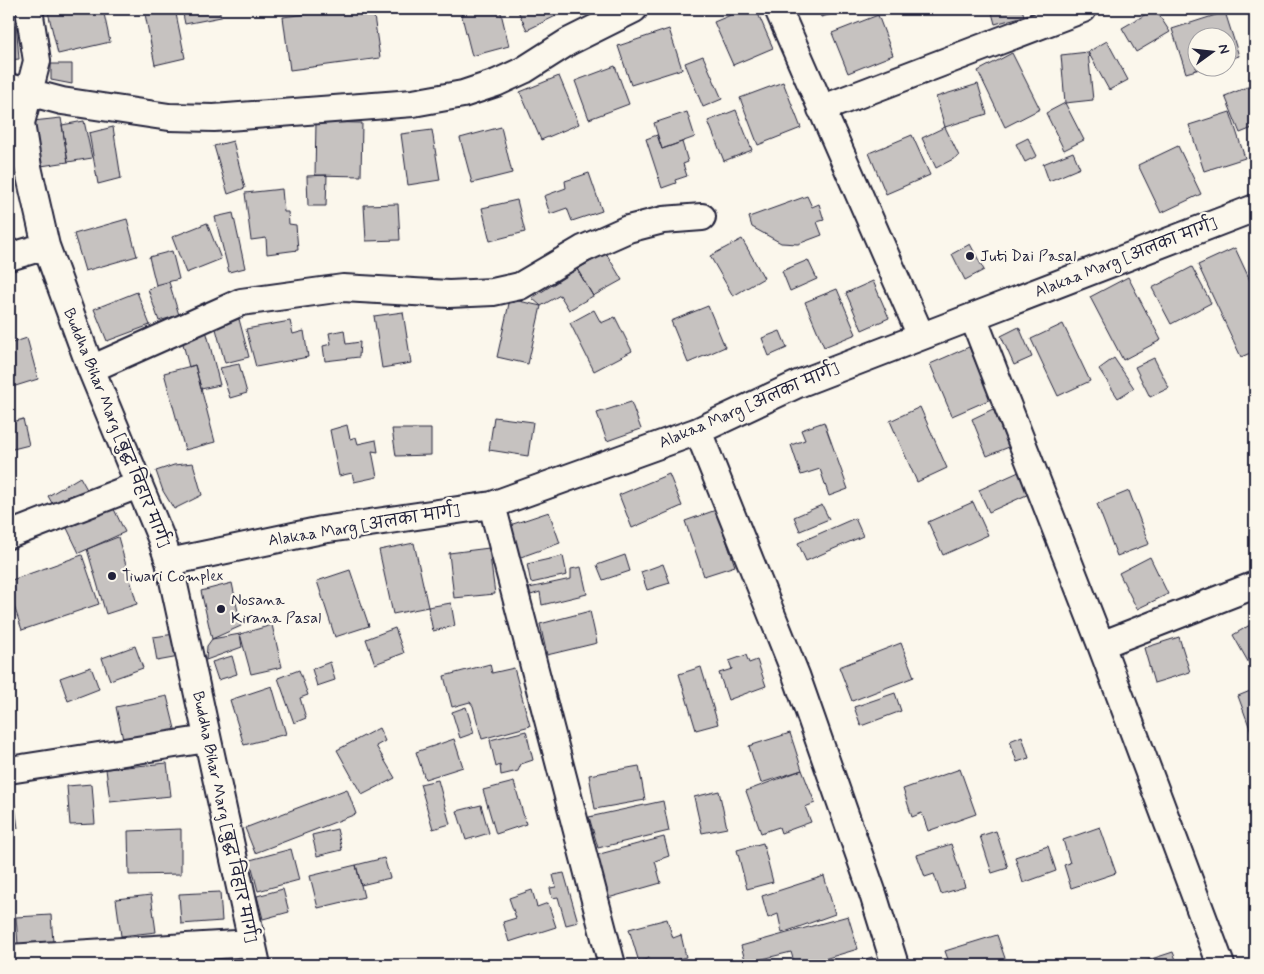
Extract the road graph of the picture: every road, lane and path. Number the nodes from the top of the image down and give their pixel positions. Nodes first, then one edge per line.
1 (29, 9) edge
2 (634, 9) edge
3 (778, 9) edge
4 (1083, 9) edge
5 (18, 89) edge
6 (820, 109) junction
7 (1255, 208) edge
8 (702, 217) dead end
9 (46, 246) junction
10 (9, 257) edge
11 (973, 317) junction
12 (921, 336) junction
13 (91, 369) junction
14 (698, 431) junction
15 (138, 485) junction
16 (492, 505) junction
17 (9, 535) edge
18 (168, 562) junction
19 (1255, 585) edge
20 (1101, 645) junction
21 (207, 739) junction
22 (9, 770) edge
23 (255, 954) edge
24 (9, 958) edge
25 (612, 965) edge
26 (895, 965) edge
27 (1221, 965) edge

1 - 5 street, Buddha Bihar Marg [बुद्ध विहार मार्ग]
2 - 5 street
3 - 6 street
4 - 6 street
5 - 9 street, Buddha Bihar Marg [बुद्ध विहार मार्ग]
6 - 12 street
7 - 11 street, Alakaa Marg [अलका मार्ग]
8 - 13 street
9 - 10 street
9 - 13 street, Buddha Bihar Marg [बुद्ध विहार मार्ग]
11 - 12 street, Alakaa Marg [अलका मार्ग]
11 - 20 street
12 - 14 street, Alakaa Marg [अलका मार्ग]
13 - 15 street, Buddha Bihar Marg [बुद्ध विहार मार्ग]
14 - 16 street, Alakaa Marg [अलका मार्ग]
14 - 26 street
15 - 17 street
15 - 18 street, Buddha Bihar Marg [बुद्ध विहार मार्ग]
16 - 18 street, Alakaa Marg [अलका मार्ग]
16 - 25 street
18 - 21 street, Buddha Bihar Marg [बुद्ध विहार मार्ग]
19 - 20 street
20 - 27 street
21 - 22 street
21 - 23 street, Buddha Bihar Marg [बुद्ध विहार मार्ग]
23 - 24 street

